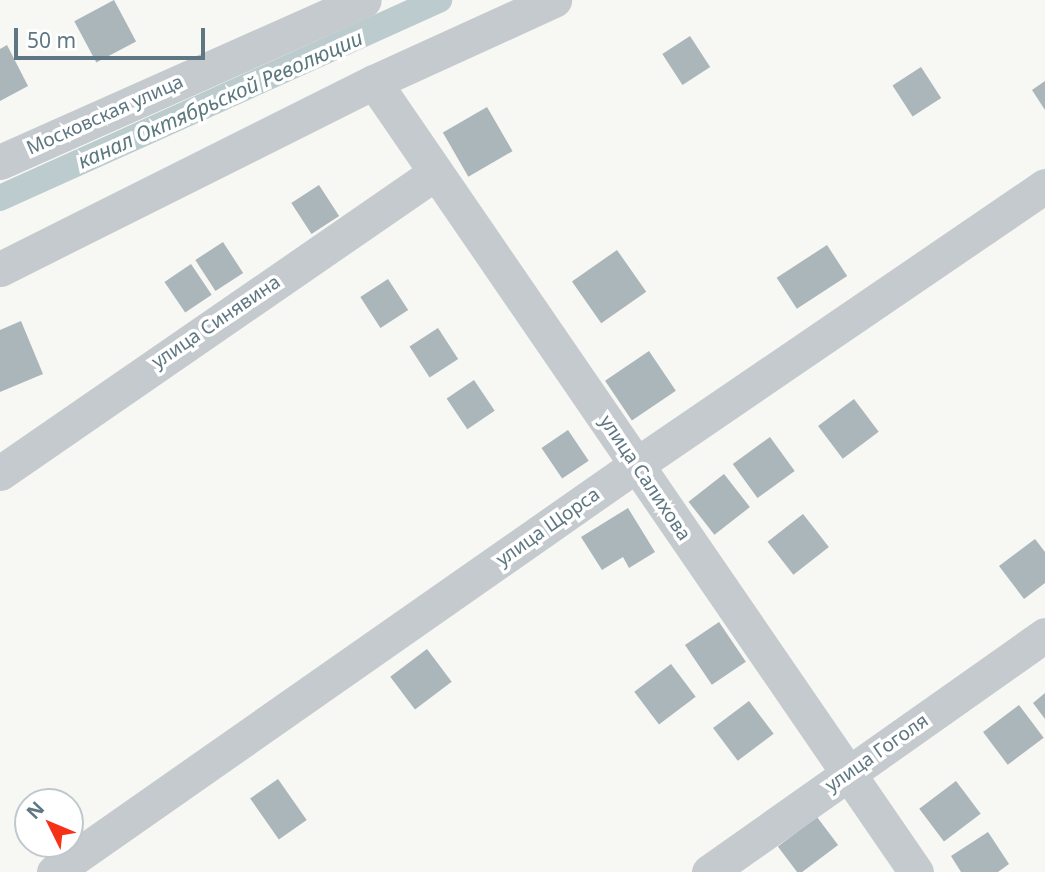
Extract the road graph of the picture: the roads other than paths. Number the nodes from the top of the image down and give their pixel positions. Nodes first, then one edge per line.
1 (364, 0) edge
2 (554, 0) edge
3 (374, 82) junction
4 (0, 162) edge
5 (435, 173) junction
6 (1045, 186) edge
7 (0, 269) edge
8 (636, 465) junction
9 (0, 473) edge
10 (1045, 635) edge
11 (847, 775) junction
12 (54, 872) edge
13 (709, 872) edge
14 (916, 872) edge

1 - 4 street, Московская улица
2 - 3 street
3 - 5 street, улица Салихова
3 - 7 street
5 - 8 street, улица Салихова
5 - 9 street, улица Синявина
6 - 8 street, улица Щорса
8 - 11 street, улица Салихова
8 - 12 street, улица Щорса
10 - 11 street, улица Гоголя
11 - 13 street, улица Гоголя
11 - 14 street, улица Салихова

